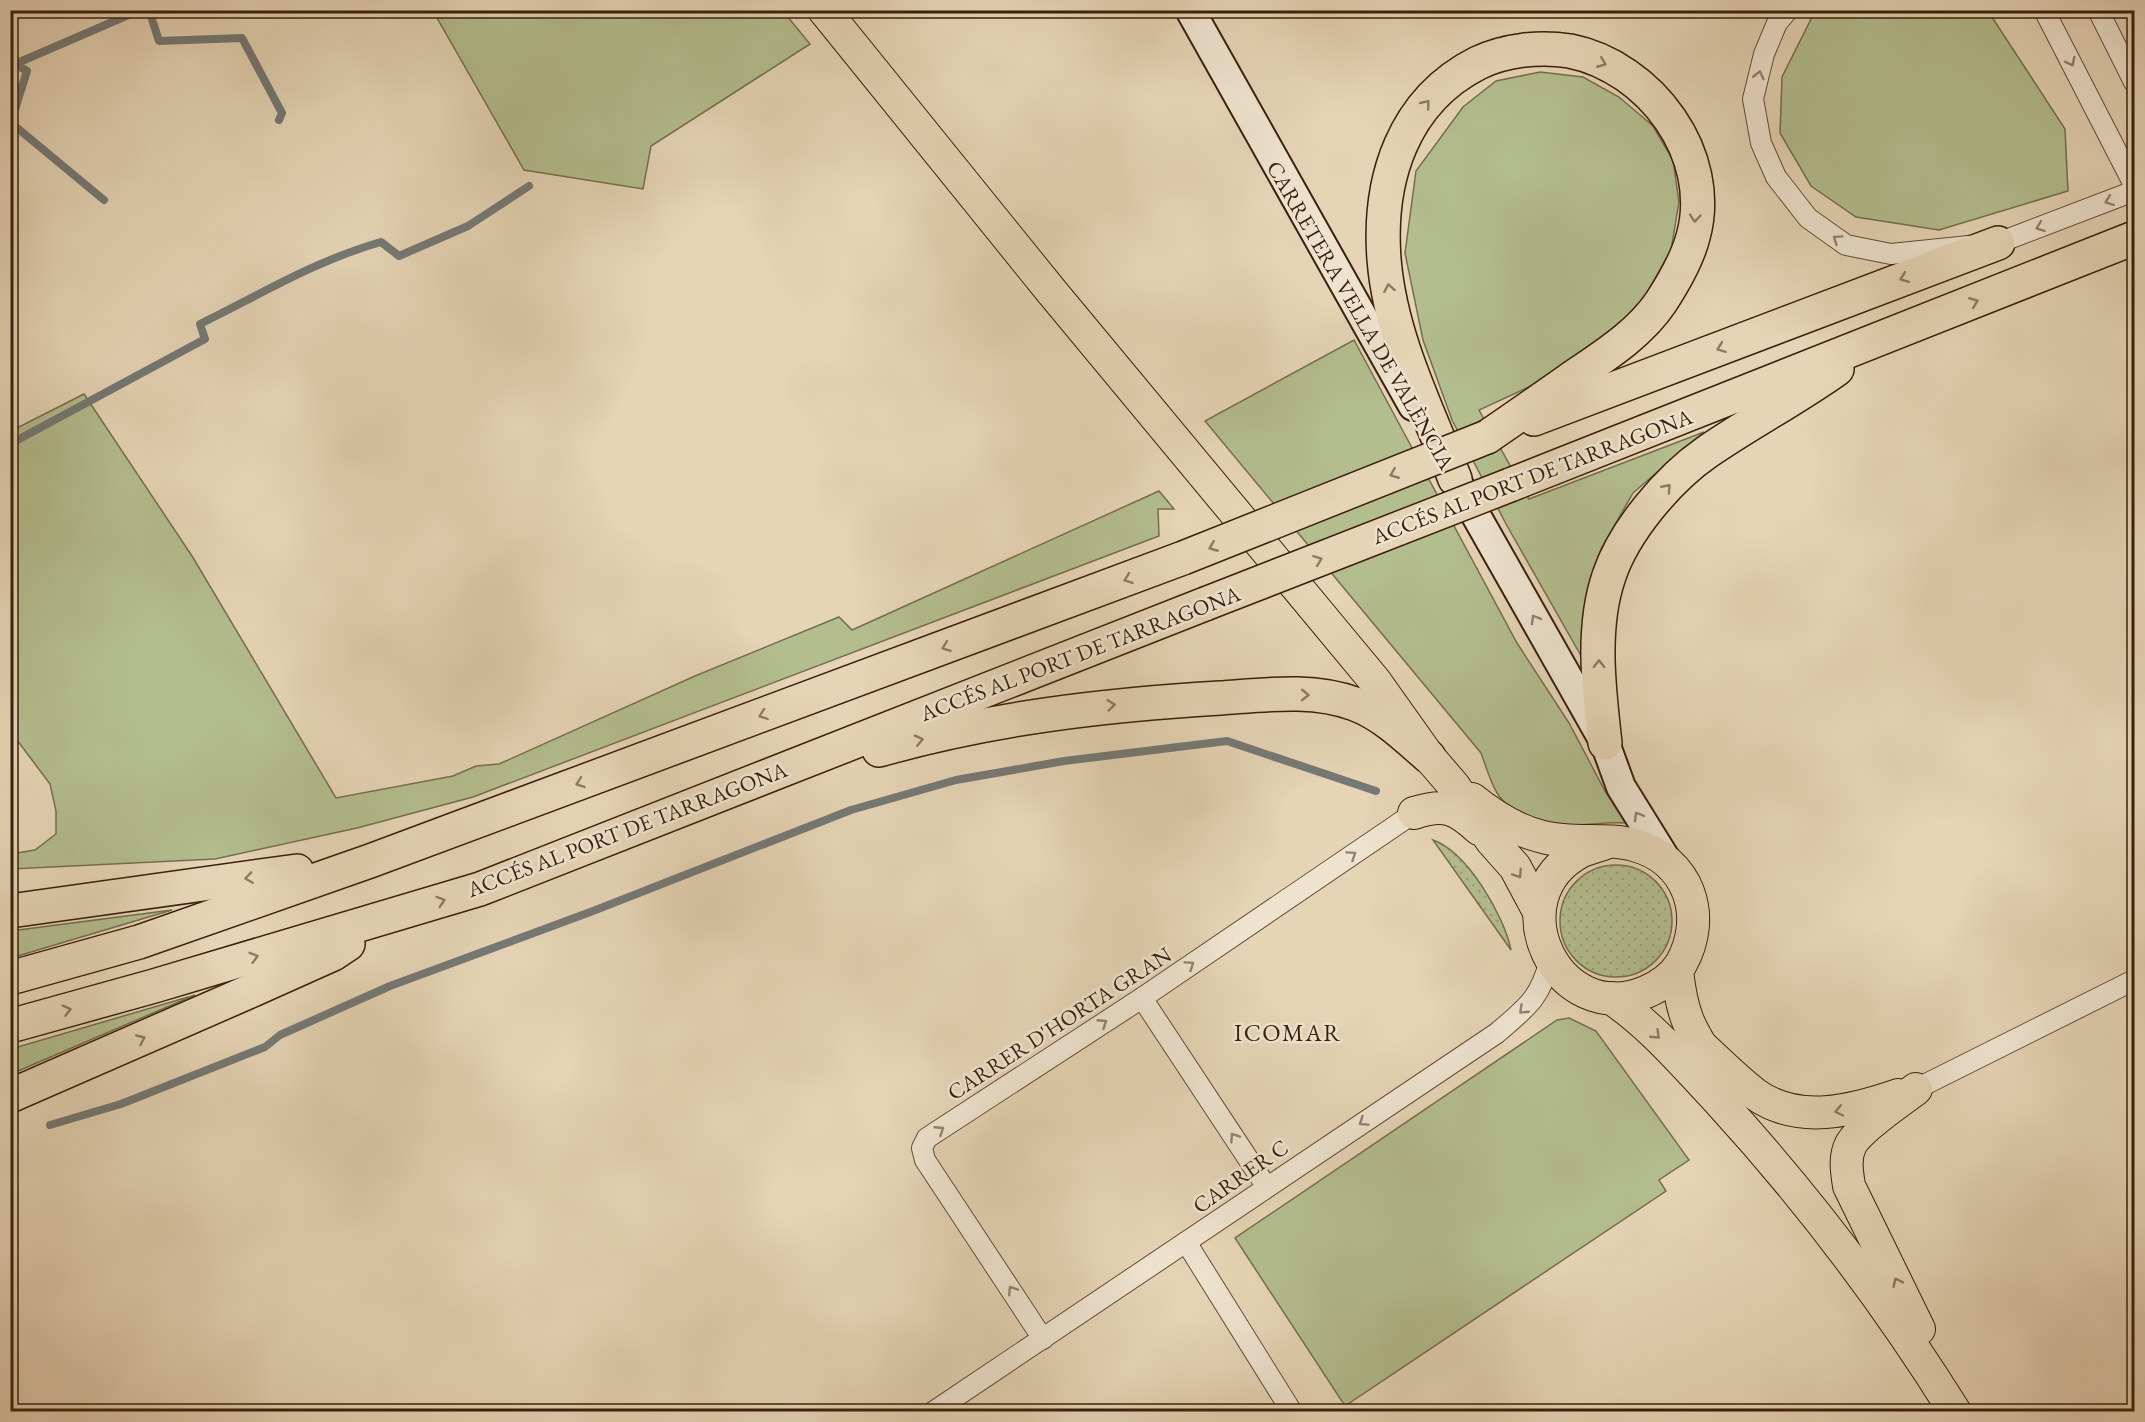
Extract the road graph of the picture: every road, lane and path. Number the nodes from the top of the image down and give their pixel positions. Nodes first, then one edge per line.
1 (824, 10) edge
2 (1190, 10) edge
3 (1788, 10) edge
4 (2028, 10) edge
5 (2044, 10) edge
6 (2098, 10) edge
7 (2057, 35) junction
8 (2134, 82) edge
9 (2134, 184) edge
10 (2134, 191) edge
11 (2134, 238) edge
12 (1998, 243) junction
13 (1880, 339) junction
14 (1488, 437) junction
15 (1455, 479) junction
16 (1605, 743) junction
17 (1429, 757) junction
18 (1454, 786) junction
19 (681, 808) junction
20 (1414, 813) joint
21 (1491, 840) junction
22 (1606, 843) junction
23 (370, 861) junction
24 (1670, 866) junction
25 (130, 895) junction
26 (10, 898) edge
27 (10, 911) edge
28 (1539, 912) junction
29 (390, 917) junction
30 (1550, 960) junction
31 (1677, 970) junction
32 (10, 978) edge
33 (2134, 980) edge
34 (1142, 998) junction
35 (1611, 999) junction
36 (10, 1026) edge
37 (1699, 1044) junction
38 (1916, 1089) junction
39 (10, 1096) edge
40 (1768, 1155) junction
41 (1266, 1186) junction
42 (1186, 1242) junction
43 (1043, 1339) junction
44 (933, 1412) edge
45 (1292, 1412) edge
46 (1956, 1412) edge

1 - 17 main road
2 - 15 street, CARRETERA VELLA DE VALÈNCIA
12 -> 3 street
4 - 7 street
5 - 7 street
6 - 8 street
7 -> 9 street
10 -> 12 street
13 -> 11 highway, ACCÉS AL PORT DE TARRAGONA
12 -> 14 highway
16 -> 13 highway
19 -> 13 highway, ACCÉS AL PORT DE TARRAGONA, bridge
15 -> 14 highway
14 -> 23 highway, bridge
16 -> 15 street, CARRETERA VELLA DE VALÈNCIA
24 -> 16 street, CARRETERA VELLA DE VALÈNCIA
17 - 18 main road
19 -> 17 highway
18 - 21 main road
18 - 22 main road
29 -> 19 highway, ACCÉS AL PORT DE TARRAGONA
20 - 21 main road
34 -> 20 street, CARRER D'HORTA GRAN
21 -> 28 main road
22 - 24 main road
22 - 28 main road
23 -> 25 highway
23 - 32 highway
24 - 31 main road
25 - 26 highway
25 - 27 highway
28 - 30 main road
36 -> 29 highway, ACCÉS AL PORT DE TARRAGONA
39 -> 29 highway
30 - 35 main road
30 -> 41 street, CARRER C
31 - 35 main road
31 - 37 main road
33 - 38 street
41 -> 34 street
43 -> 34 street, CARRER D'HORTA GRAN
35 -> 40 main road
38 -> 37 main road
37 - 40 main road
46 -> 38 main road
40 - 46 main road
41 - 42 street, CARRER C
42 - 43 street, CARRER C
42 - 45 street
43 - 44 street, CARRER C

